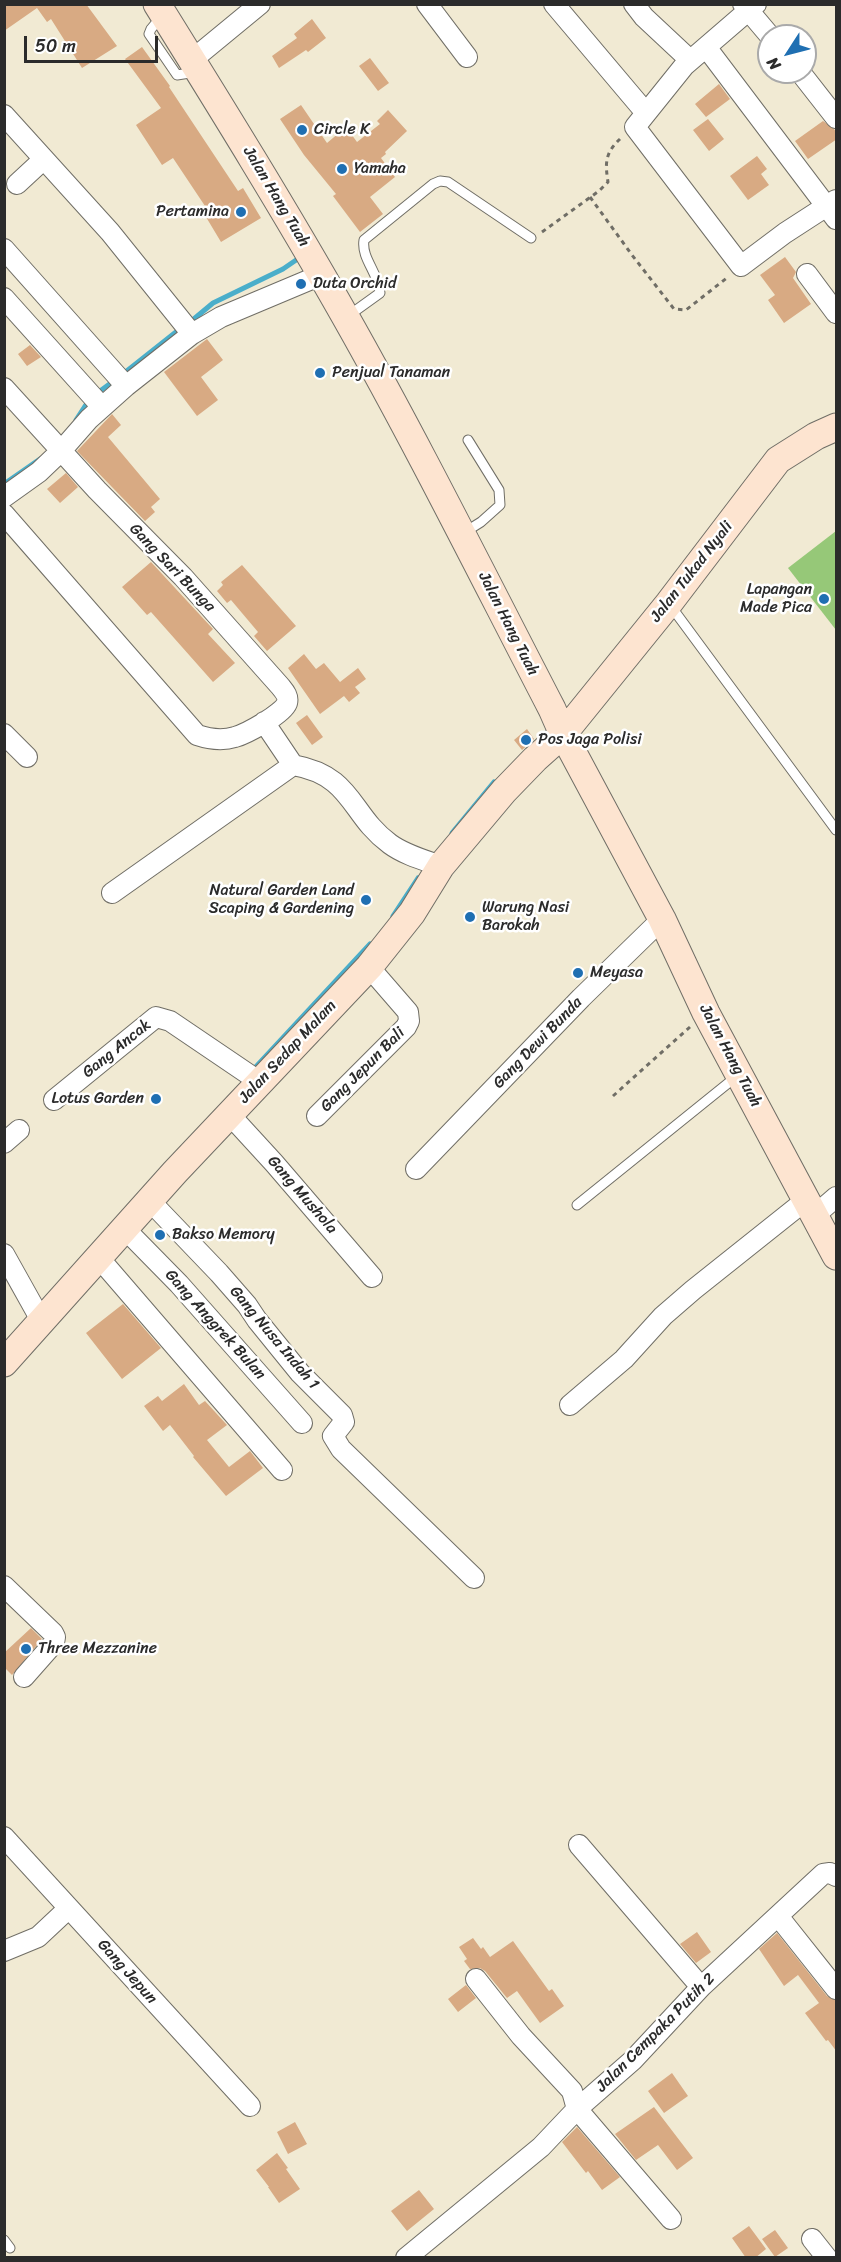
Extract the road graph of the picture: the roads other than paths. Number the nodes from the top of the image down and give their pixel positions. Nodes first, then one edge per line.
1 (427, 4) edge
2 (554, 4) edge
3 (634, 4) edge
4 (254, 6) edge
5 (750, 7) edge
6 (160, 9) edge
7 (762, 24) edge
8 (705, 47) junction
9 (467, 57) dead end
10 (690, 60) junction
11 (195, 66) junction
12 (810, 84) edge
13 (835, 112) edge
14 (4, 115) edge
15 (641, 120) junction
16 (44, 159) junction
17 (17, 184) dead end
18 (833, 208) edge
19 (531, 238) road end
20 (4, 249) edge
21 (321, 274) junction
22 (807, 274) dead end
23 (4, 298) edge
24 (837, 313) edge
25 (346, 317) junction
26 (188, 328) junction
27 (121, 380) junction
28 (4, 388) edge
29 (93, 398) junction
30 (837, 427) edge
31 (468, 440) dead end
32 (57, 447) junction
33 (5, 496) edge
34 (4, 514) edge
35 (462, 534) junction
36 (669, 603) junction
37 (264, 722) junction
38 (4, 734) edge
39 (563, 734) junction
40 (27, 757) dead end
41 (293, 765) junction
42 (837, 830) edge
43 (434, 864) junction
44 (112, 893) dead end
45 (662, 920) junction
46 (369, 967) junction
47 (739, 1074) junction
48 (252, 1076) junction
49 (54, 1100) dead end
50 (230, 1115) junction
51 (316, 1116) dead end
52 (416, 1169) dead end
53 (837, 1197) edge
54 (150, 1201) junction
55 (577, 1205) dead end
56 (810, 1208) junction
57 (126, 1229) junction
58 (4, 1254) edge
59 (837, 1256) edge
60 (99, 1258) junction
61 (372, 1277) dead end
62 (36, 1311) junction
63 (4, 1363) edge
64 (570, 1405) dead end
65 (302, 1423) dead end
66 (282, 1470) dead end
67 (474, 1578) dead end
68 (4, 1586) edge
69 (24, 1677) dead end
70 (4, 1837) edge
71 (579, 1845) dead end
72 (834, 1871) edge
73 (69, 1908) junction
74 (778, 1916) junction
75 (4, 1951) edge
76 (476, 1979) dead end
77 (701, 1987) junction
78 (837, 1989) edge
79 (250, 2106) dead end
80 (577, 2109) junction
81 (671, 2218) dead end
82 (812, 2239) dead end
83 (406, 2258) edge
84 (827, 2258) edge

1 - 9 street
2 - 15 street
3 - 10 street
4 - 11 street
5 - 7 street
5 - 8 street
6 - 11 main road, Jalan Hang Tuah
8 - 10 street
8 - 18 street
10 - 15 street
11 - 21 main road, Jalan Hang Tuah
12 - 13 street
14 - 16 street
15 - 18 street
16 - 17 street
16 - 26 street
19 - 25 lane
20 - 27 street
21 - 25 main road, Jalan Hang Tuah
21 - 26 street
22 - 24 street
23 - 29 street
25 - 35 main road, Jalan Hang Tuah
26 - 27 street
27 - 29 street
28 - 32 street, Gang Sari Bunga
29 - 32 street
30 - 36 main road, Jalan Tukad Nyali
31 - 35 lane
32 - 33 street
32 - 37 street, Gang Sari Bunga
34 - 37 street
35 - 39 main road, Jalan Hang Tuah
36 - 39 main road, Jalan Tukad Nyali
36 - 42 lane
37 - 41 street
38 - 40 street
39 - 43 main road, Jalan Sedap Malam
39 - 45 main road, Jalan Hang Tuah
41 - 43 street
41 - 44 street
43 - 46 main road, Jalan Sedap Malam
45 - 47 main road, Jalan Hang Tuah
45 - 52 street, Gang Dewi Bunda
46 - 48 main road, Jalan Sedap Malam
46 - 51 street, Gang Jepun Bali
47 - 55 lane
47 - 56 main road, Jalan Hang Tuah
48 - 49 street, Gang Ancak
48 - 50 main road, Jalan Sedap Malam
50 - 54 main road, Jalan Sedap Malam
50 - 61 street, Gang Mushola
53 - 56 street
54 - 57 main road, Jalan Sedap Malam
54 - 67 street, Gang Nusa Indah 1
56 - 59 main road, Jalan Hang Tuah
56 - 64 street
57 - 60 main road, Jalan Sedap Malam
57 - 65 street, Gang Anggrek Bulan
58 - 62 street
60 - 62 main road, Jalan Sedap Malam
60 - 66 street
62 - 63 main road, Jalan Sedap Malam
68 - 69 street
70 - 73 street, Gang Jepun
71 - 77 street
72 - 74 street, Jalan Cempaka Putih 2
73 - 75 street
73 - 79 street, Gang Jepun
74 - 77 street, Jalan Cempaka Putih 2
74 - 78 street
76 - 80 street
77 - 80 street, Jalan Cempaka Putih 2
80 - 81 street
80 - 83 street, Jalan Cempaka Putih 2
82 - 84 street

